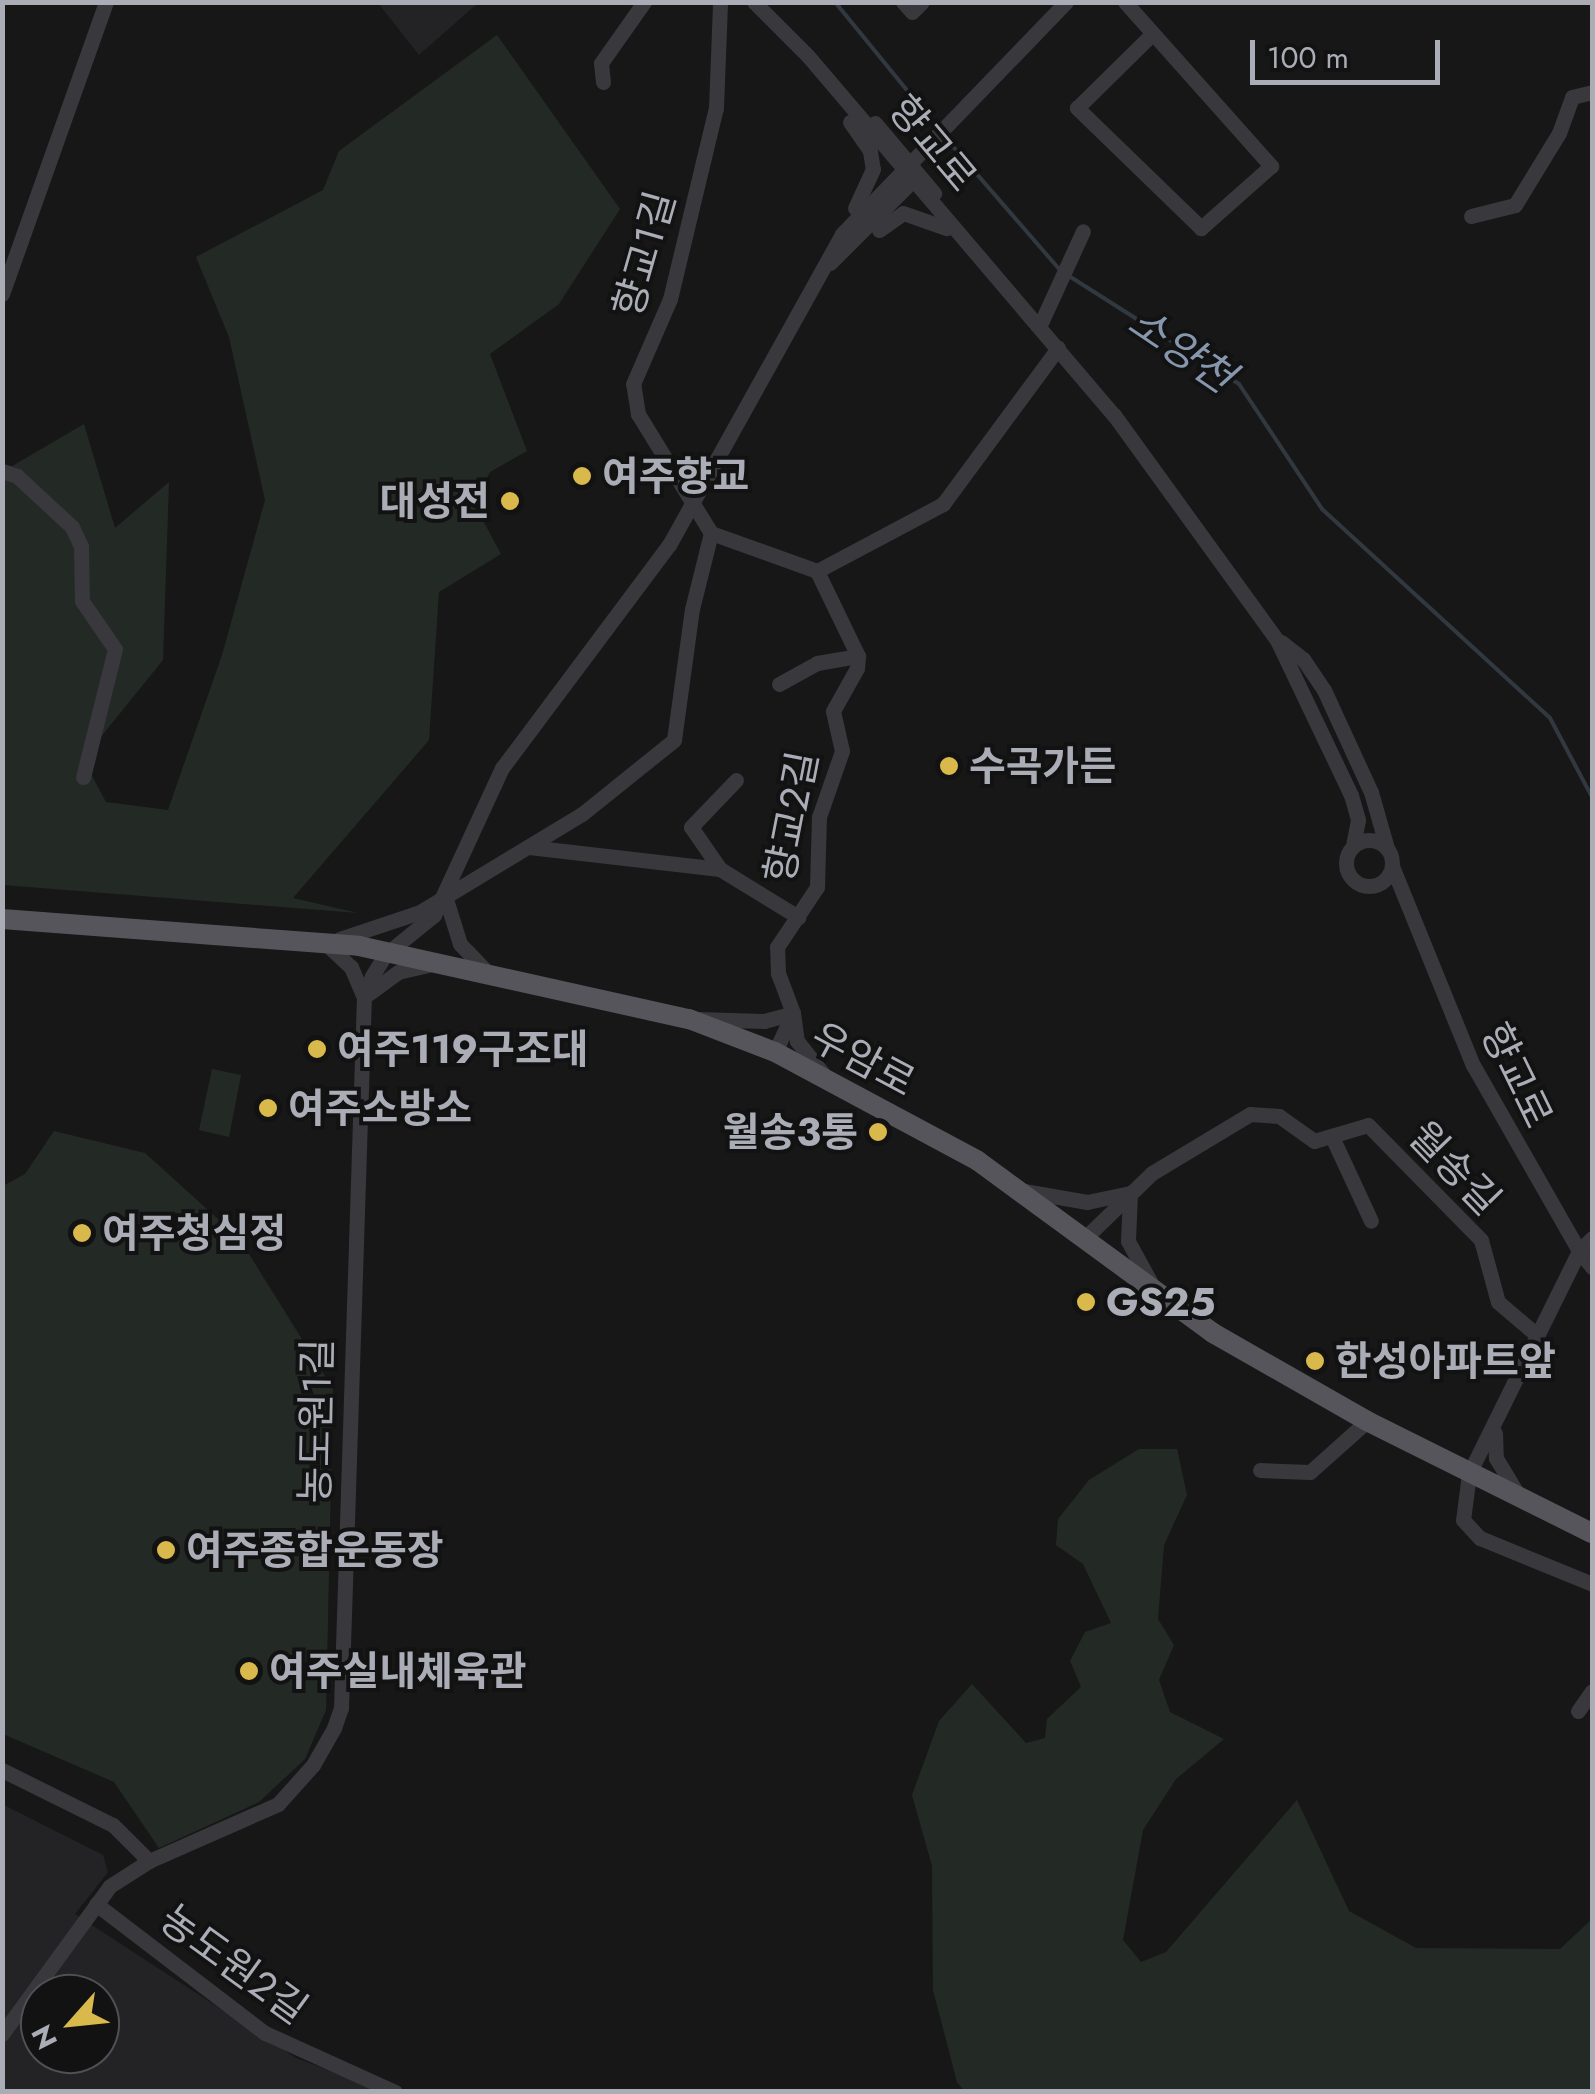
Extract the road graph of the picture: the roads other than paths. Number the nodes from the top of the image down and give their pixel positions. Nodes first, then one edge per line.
1 (106, 2) edge
2 (644, 2) edge
3 (720, 2) edge
4 (754, 2) edge
5 (903, 2) edge
6 (922, 2) edge
7 (1066, 2) edge
8 (1125, 2) edge
9 (1151, 35) junction
10 (603, 82) dead end
11 (830, 84) junction
12 (1592, 92) edge
13 (916, 164) junction
14 (1471, 216) dead end
15 (1081, 235) dead end
16 (847, 239) junction
17 (976, 254) junction
18 (2, 294) edge
19 (1040, 325) junction
20 (1058, 348) junction
21 (2, 472) edge
22 (692, 507) junction
23 (711, 532) junction
24 (817, 572) junction
25 (1278, 640) junction
26 (858, 656) junction
27 (779, 684) dead end
28 (83, 777) dead end
29 (736, 780) dead end
30 (1353, 846) junction
31 (529, 847) junction
32 (1387, 848) junction
33 (1392, 866) junction
34 (720, 869) junction
35 (1373, 885) junction
36 (445, 896) junction
37 (1412, 912) junction
38 (798, 917) junction
39 (2, 919) edge
40 (324, 942) junction
41 (386, 954) junction
42 (434, 964) junction
43 (494, 977) junction
44 (364, 997) junction
45 (793, 1014) junction
46 (689, 1019) junction
47 (775, 1052) junction
48 (829, 1080) junction
49 (1332, 1139) junction
50 (1022, 1190) junction
51 (1130, 1193) junction
52 (1371, 1221) dead end
53 (1086, 1238) junction
54 (1592, 1238) edge
55 (1578, 1251) junction
56 (1592, 1268) edge
57 (1157, 1293) junction
58 (1538, 1336) junction
59 (1498, 1420) junction
60 (1367, 1421) junction
61 (1260, 1470) dead end
62 (1469, 1474) junction
63 (1523, 1500) junction
64 (1592, 1534) edge
65 (1592, 1584) edge
66 (1592, 1691) edge
67 (1578, 1710) dead end
68 (2, 1770) edge
69 (149, 1860) junction
70 (96, 1904) junction
71 (2, 2034) edge
72 (394, 2092) edge

1 - 18 street
2 - 10 street
3 - 22 street, 향교1길
4 - 11 street, 향교로
5 - 6 street
7 - 13 street
8 - 9 street
9 - 9 street
11 - 13 street, 향교로
11 - 16 street
12 - 14 street
13 - 16 street
13 - 17 street, 향교로
15 - 19 street
16 - 17 street
16 - 22 street
17 - 19 street, 향교로
19 - 20 street, 향교로
20 - 24 street
20 - 25 street, 향교로
21 - 28 street
22 - 23 street, 향교1길
22 - 36 street
23 - 24 street
23 - 31 street
24 - 26 street
25 - 30 street, 향교로
25 - 32 street, 향교로
26 - 27 street
26 - 38 street, 향교2길
29 - 34 street
30 - 32 street
30 - 35 street
31 - 34 street
31 - 36 street
32 - 33 street
33 - 35 street
33 - 37 street, 향교로
34 - 38 street
35 - 37 street
36 - 40 street
36 - 41 street
36 - 43 street
37 - 55 street, 향교로
38 - 45 street, 향교2길
39 - 40 main road, 우암로
40 - 41 main road, 우암로
40 - 44 street
41 - 42 main road, 우암로
41 - 44 street, 농도원1길
42 - 43 main road, 우암로
42 - 44 street
43 - 46 main road, 우암로
44 - 69 street, 농도원1길
45 - 46 street
45 - 47 street
45 - 48 street, 향교2길
46 - 47 main road, 우암로
47 - 48 main road, 우암로
48 - 50 main road, 우암로
49 - 51 street, 월송길
49 - 52 street
49 - 58 street, 월송길
50 - 51 street
50 - 53 main road, 우암로
51 - 53 street, 월송길
51 - 57 street
53 - 57 main road, 우암로
54 - 55 street
55 - 56 street, 향교로
55 - 58 street
57 - 60 main road, 우암로
58 - 59 street
59 - 62 street
59 - 63 street
60 - 61 street
60 - 62 main road, 우암로
62 - 63 main road, 우암로
62 - 65 street
63 - 64 main road, 우암로
66 - 67 street
68 - 69 street
69 - 70 street, 농도원1길
70 - 71 street, 농도원1길
70 - 72 street, 농도원2길

